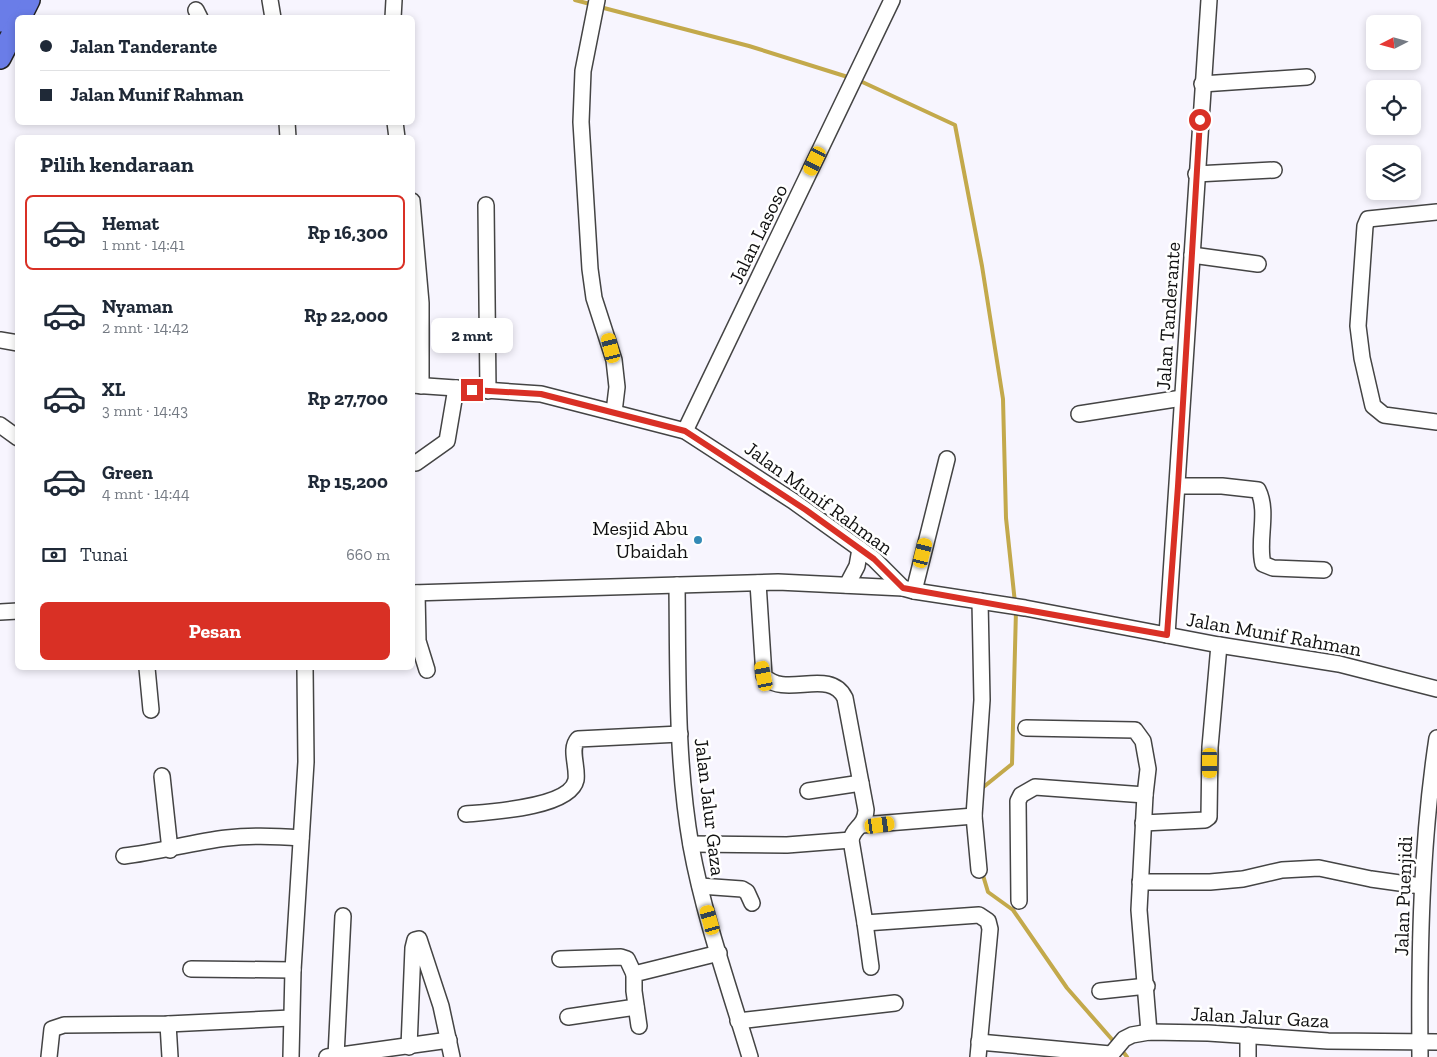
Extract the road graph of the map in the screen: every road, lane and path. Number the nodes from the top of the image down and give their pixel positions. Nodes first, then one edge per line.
1 (10, 0) edge
2 (29, 0) edge
3 (270, 0) edge
4 (394, 0) edge
5 (892, 0) edge
6 (1208, 0) edge
7 (597, 1) edge
8 (22, 15) edge
9 (272, 15) edge
10 (393, 15) edge
11 (0, 21) edge
12 (15, 29) edge
13 (0, 58) edge
14 (1306, 77) dead end
15 (1202, 84) junction
16 (1274, 170) dead end
17 (1196, 174) junction
18 (486, 205) dead end
19 (1437, 212) edge
20 (415, 235) edge
21 (1192, 255) junction
22 (1258, 264) dead end
23 (0, 340) edge
24 (15, 343) edge
25 (417, 385) edge
26 (456, 388) junction
27 (488, 391) junction
28 (1182, 398) junction
29 (614, 412) junction
30 (1079, 414) dead end
31 (1437, 422) edge
32 (0, 425) edge
33 (685, 431) junction
34 (15, 436) edge
35 (947, 459) dead end
36 (416, 463) dead end
37 (1178, 486) junction
38 (860, 549) junction
39 (1324, 570) dead end
40 (758, 582) junction
41 (677, 585) junction
42 (847, 585) junction
43 (908, 589) junction
44 (415, 593) edge
45 (980, 601) junction
46 (15, 611) edge
47 (0, 612) edge
48 (1167, 635) junction
49 (1219, 645) junction
50 (147, 670) edge
51 (305, 670) edge
52 (427, 670) dead end
53 (1437, 689) edge
54 (150, 710) dead end
55 (1026, 728) dead end
56 (680, 734) junction
57 (1437, 738) edge
58 (162, 776) dead end
59 (861, 783) junction
60 (1434, 785) edge
61 (808, 791) dead end
62 (1145, 795) junction
63 (466, 814) dead end
64 (974, 816) junction
65 (1143, 823) junction
66 (862, 826) junction
67 (301, 838) junction
68 (851, 840) junction
69 (691, 844) junction
70 (170, 850) junction
71 (124, 856) dead end
72 (979, 870) dead end
73 (1140, 882) junction
74 (700, 886) junction
75 (1421, 886) junction
76 (1019, 901) dead end
77 (752, 903) dead end
78 (343, 916) dead end
79 (865, 923) junction
80 (719, 953) junction
81 (560, 959) dead end
82 (871, 967) dead end
83 (191, 969) dead end
84 (292, 970) junction
85 (634, 974) junction
86 (1147, 986) junction
87 (1100, 990) dead end
88 (895, 1003) dead end
89 (636, 1007) junction
90 (568, 1017) dead end
91 (292, 1018) junction
92 (738, 1021) junction
93 (168, 1024) junction
94 (639, 1026) dead end
95 (1148, 1032) junction
96 (1248, 1035) junction
97 (449, 1040) junction
98 (1437, 1042) edge
99 (408, 1046) junction
100 (1115, 1049) edge
101 (978, 1050) edge
102 (1420, 1050) edge
103 (49, 1057) edge
104 (170, 1057) edge
105 (291, 1057) edge
106 (332, 1057) edge
107 (452, 1057) edge
108 (750, 1057) edge
109 (1248, 1057) edge

1 - 11 highway
2 - 8 highway
3 - 9 street
4 - 10 street
5 - 33 street, Jalan Lasoso
6 - 15 street, Jalan Tanderante
7 - 29 street
12 - 13 highway
14 - 15 street
15 - 17 street, Jalan Tanderante
16 - 17 street
17 - 21 street, Jalan Tanderante
18 - 27 street
19 - 31 street
20 - 25 street
21 - 22 street
21 - 28 street, Jalan Tanderante
23 - 24 street
25 - 26 street, Jalan Munif Rahman
26 - 27 street, Jalan Munif Rahman
26 - 36 street
27 - 29 street, Jalan Munif Rahman
28 - 30 street
28 - 37 street, Jalan Tanderante
29 - 33 street, Jalan Munif Rahman
32 - 34 street
33 - 38 street, Jalan Munif Rahman
35 - 43 street
37 - 39 street
37 - 48 street, Jalan Tanderante
38 - 42 street
38 - 43 street, Jalan Munif Rahman
40 - 41 street
40 - 42 street
40 - 59 street
41 - 44 street
41 - 56 street, Jalan Jalur Gaza
42 - 43 street
43 - 45 street, Jalan Munif Rahman
44 - 52 street
45 - 48 street, Jalan Munif Rahman
45 - 64 street
46 - 47 street
48 - 49 street, Jalan Munif Rahman
49 - 53 street, Jalan Munif Rahman
49 - 65 street
50 - 54 street
51 - 67 street
55 - 62 street
56 - 63 street
56 - 69 street, Jalan Jalur Gaza
57 - 60 street, Jalan Puenjidi
58 - 70 street
59 - 61 street
59 - 66 street
60 - 75 street, Jalan Puenjidi
62 - 65 street
62 - 76 street
64 - 66 street
64 - 72 street
65 - 73 street
66 - 68 street
67 - 70 street
67 - 84 street
68 - 69 street
68 - 79 street
69 - 74 street, Jalan Jalur Gaza
70 - 71 street
73 - 75 street
73 - 86 street
74 - 77 street
74 - 80 street, Jalan Jalur Gaza
75 - 102 street, Jalan Puenjidi
78 - 106 street
79 - 82 street
79 - 101 street
80 - 85 street
80 - 92 street, Jalan Jalur Gaza
81 - 85 street
83 - 84 street
84 - 91 street
85 - 89 street
86 - 87 street
86 - 95 street
88 - 92 street
89 - 90 street
89 - 94 street
91 - 93 street
91 - 105 street
92 - 108 street, Jalan Jalur Gaza
93 - 103 street
93 - 104 street
95 - 96 street, Jalan Jalur Gaza
95 - 100 street, Jalan Jalur Gaza
96 - 102 street, Jalan Jalur Gaza
96 - 109 street
97 - 99 street
97 - 99 street
97 - 107 street
98 - 102 street, Jalan Jalur Gaza
99 - 106 street
100 - 101 street, Jalan Jalur Gaza

